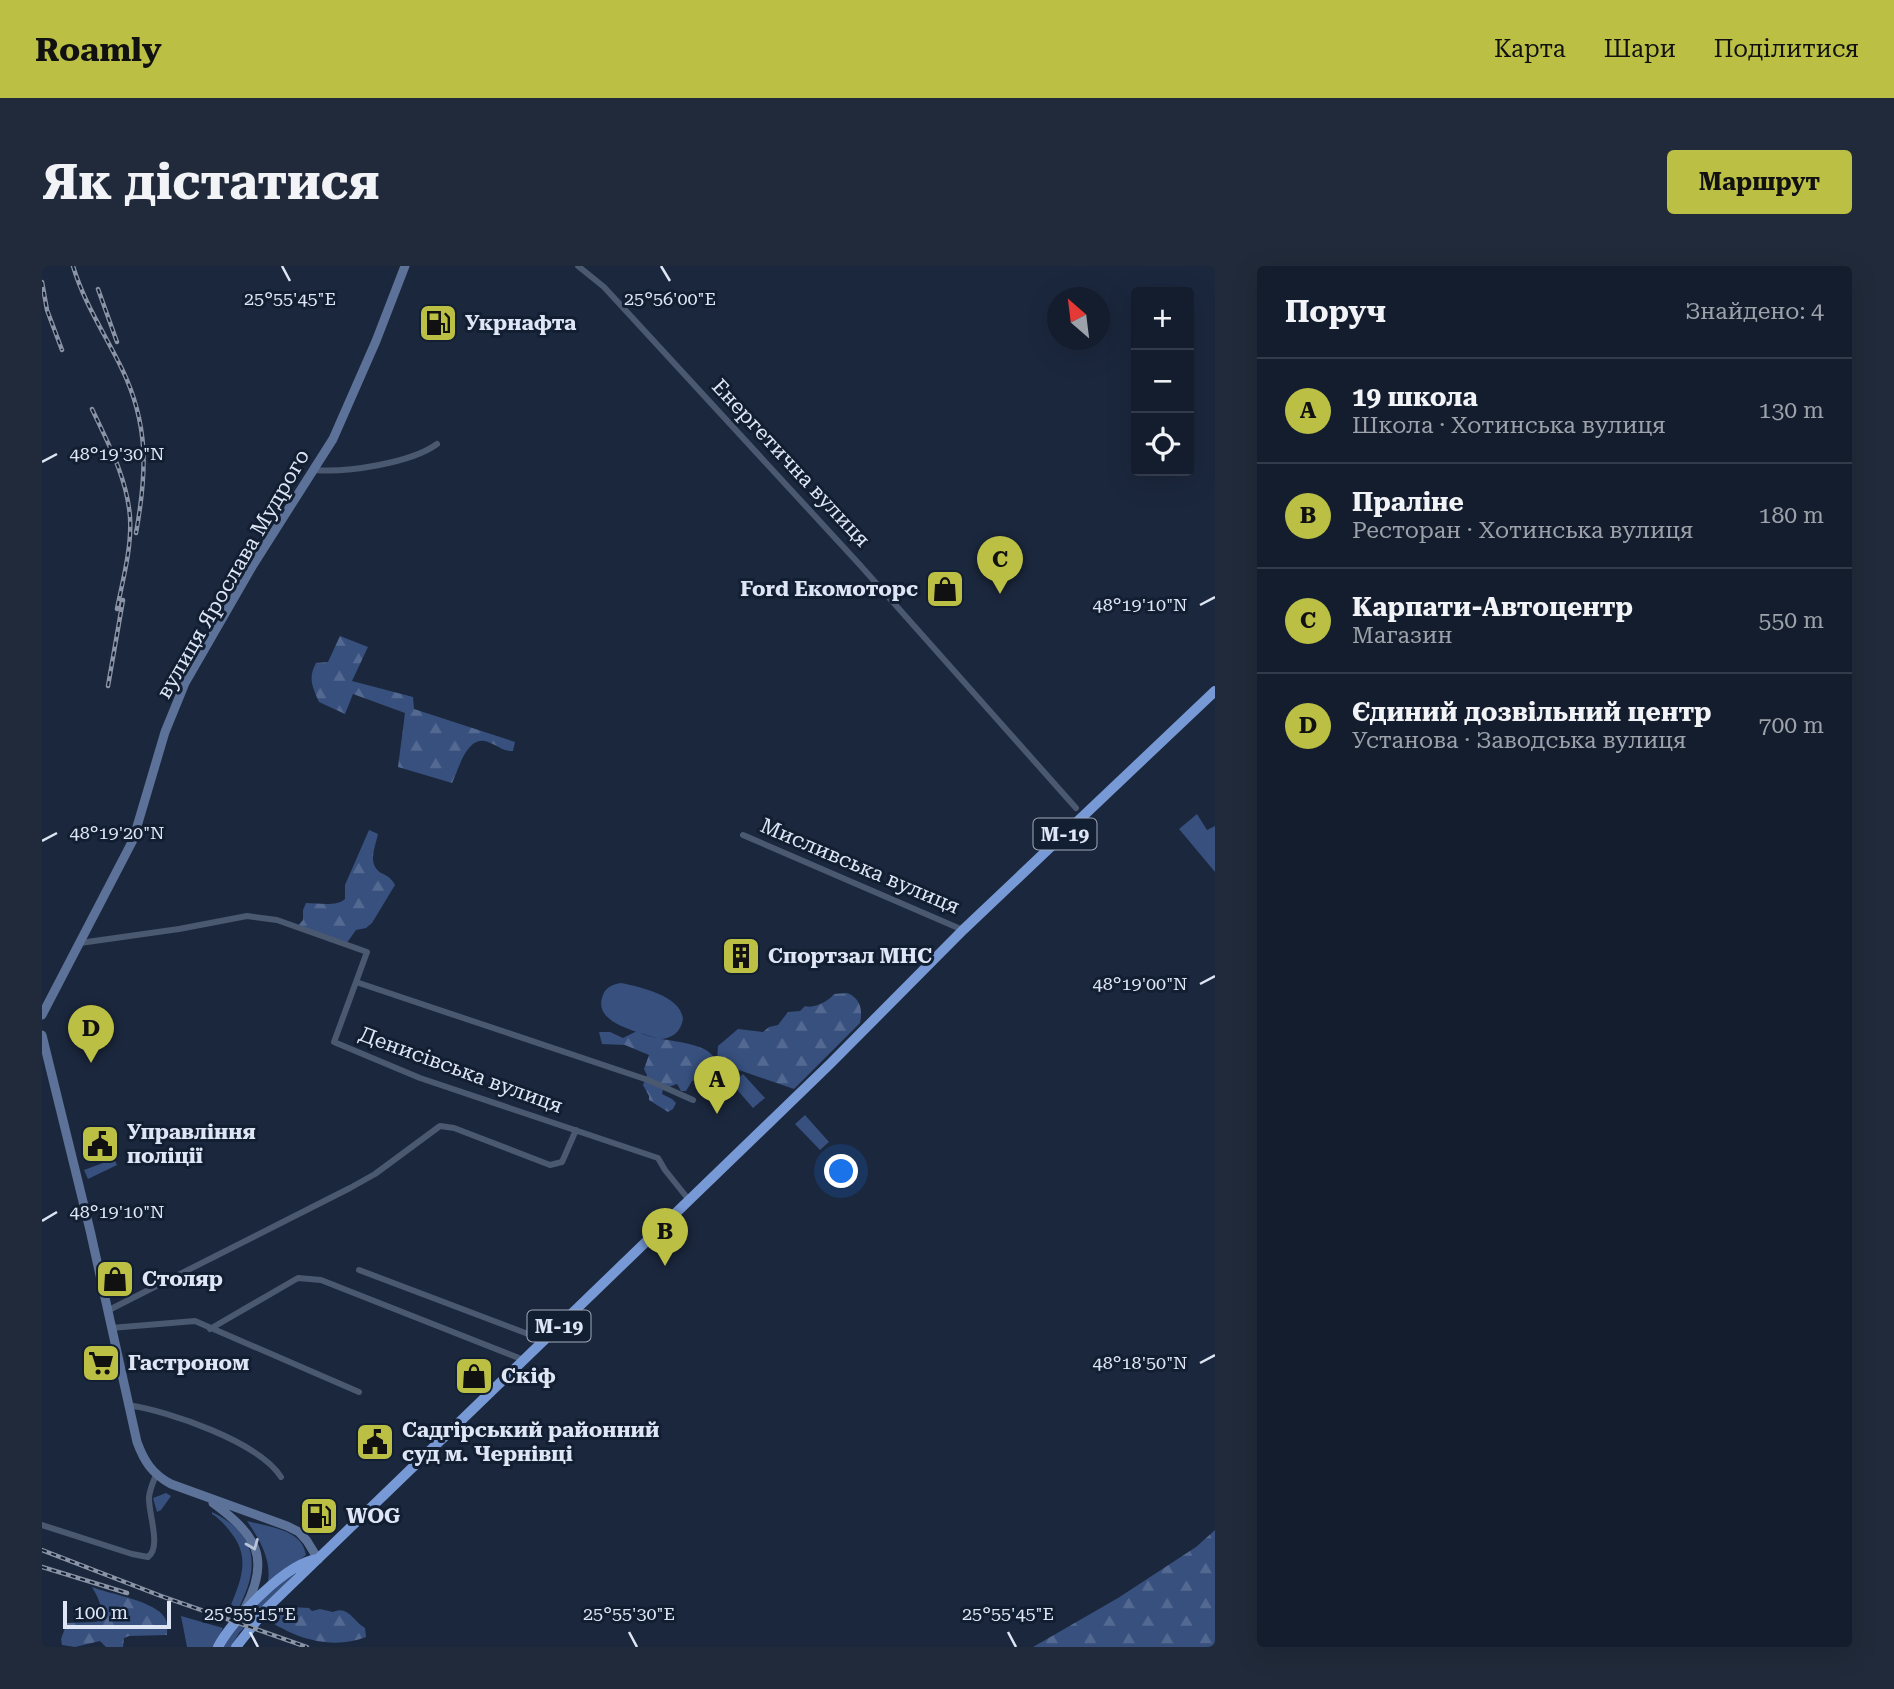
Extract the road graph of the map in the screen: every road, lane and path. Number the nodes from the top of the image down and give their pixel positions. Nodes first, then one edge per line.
1 (405, 266) edge
2 (578, 266) edge
3 (437, 443) dead end
4 (314, 470) junction
5 (1215, 691) edge
6 (1080, 813) junction
7 (743, 835) dead end
8 (964, 930) junction
9 (80, 943) junction
10 (356, 982) junction
11 (42, 1015) edge
12 (42, 1035) edge
13 (692, 1100) dead end
14 (576, 1130) junction
15 (690, 1200) junction
16 (359, 1270) dead end
17 (107, 1311) junction
18 (111, 1328) junction
19 (210, 1329) junction
20 (544, 1340) junction
21 (524, 1360) junction
22 (359, 1392) dead end
23 (128, 1405) junction
24 (156, 1475) junction
25 (281, 1477) dead end
26 (206, 1498) junction
27 (42, 1525) edge
28 (318, 1559) junction
29 (243, 1612) junction
30 (218, 1647) edge
31 (236, 1647) edge

1 - 4 main road, вулиця Ярослава Мудрого
2 - 6 street, Енергетична вулиця
3 - 4 street
4 - 9 main road, вулиця Ярослава Мудрого
5 - 6 highway, М-19
6 - 8 highway, М-19
7 - 8 street, Мисливська вулиця
8 - 15 highway, М-19
9 - 10 street, Денисівська вулиця
9 - 11 main road, вулиця Ярослава Мудрого
10 - 13 street
10 - 14 street, Денисівська вулиця
12 - 17 main road
14 - 15 street, Денисівська вулиця
14 - 17 street
15 - 20 highway, М-19
16 - 20 street
17 - 18 main road
18 - 19 street
18 - 23 main road
19 - 21 street
19 - 22 street
20 - 21 highway, М-19
21 - 28 highway, М-19
23 - 24 main road
23 - 25 street
24 - 26 main road
24 - 27 street
26 - 28 main road
26 -> 29 main road
28 - 29 highway, М-19
28 - 31 highway, М-19
29 - 30 highway, М-19

